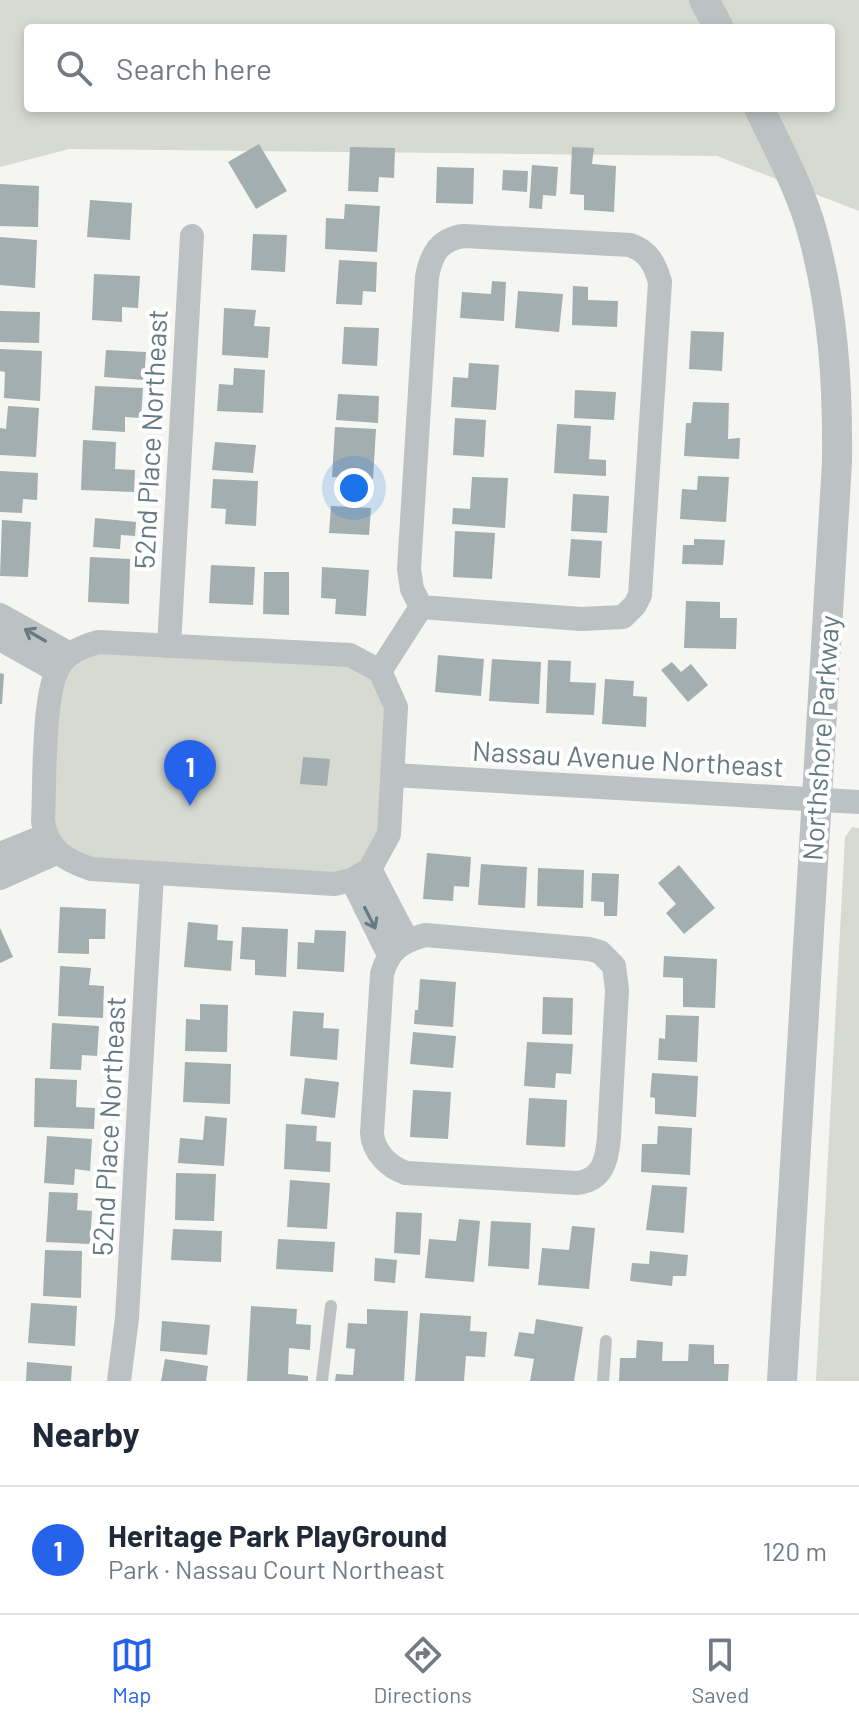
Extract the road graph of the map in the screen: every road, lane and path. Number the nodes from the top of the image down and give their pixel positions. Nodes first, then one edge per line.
1 (704, 0) edge
2 (717, 24) edge
3 (761, 112) edge
4 (192, 236) dead end
5 (421, 607) junction
6 (0, 615) edge
7 (0, 639) edge
8 (169, 646) junction
9 (63, 663) junction
10 (380, 671) junction
11 (393, 775) junction
12 (816, 799) junction
13 (859, 802) edge
14 (51, 844) junction
15 (0, 854) edge
16 (152, 874) junction
17 (361, 875) junction
18 (0, 878) edge
19 (398, 948) junction
20 (331, 1306) dead end
21 (606, 1341) dead end
22 (119, 1381) edge
23 (322, 1381) edge
24 (603, 1381) edge
25 (782, 1381) edge

1 - 2 street
3 - 12 street, Northshore Parkway
4 - 8 street, 52nd Place Northeast
5 - 5 street
5 - 10 street
9 -> 6 street
7 - 9 street
8 - 9 street
8 - 10 street
9 - 14 street
10 - 11 street
11 - 12 street, Nassau Avenue Northeast
11 - 17 street
12 - 13 street, Nassau Avenue Northeast
12 - 25 street, Northshore Parkway
14 - 15 street
14 - 16 street
14 - 18 street
16 - 17 street
16 - 22 street, 52nd Place Northeast
17 - 19 street
19 - 19 street
20 - 23 lane
21 - 24 lane

